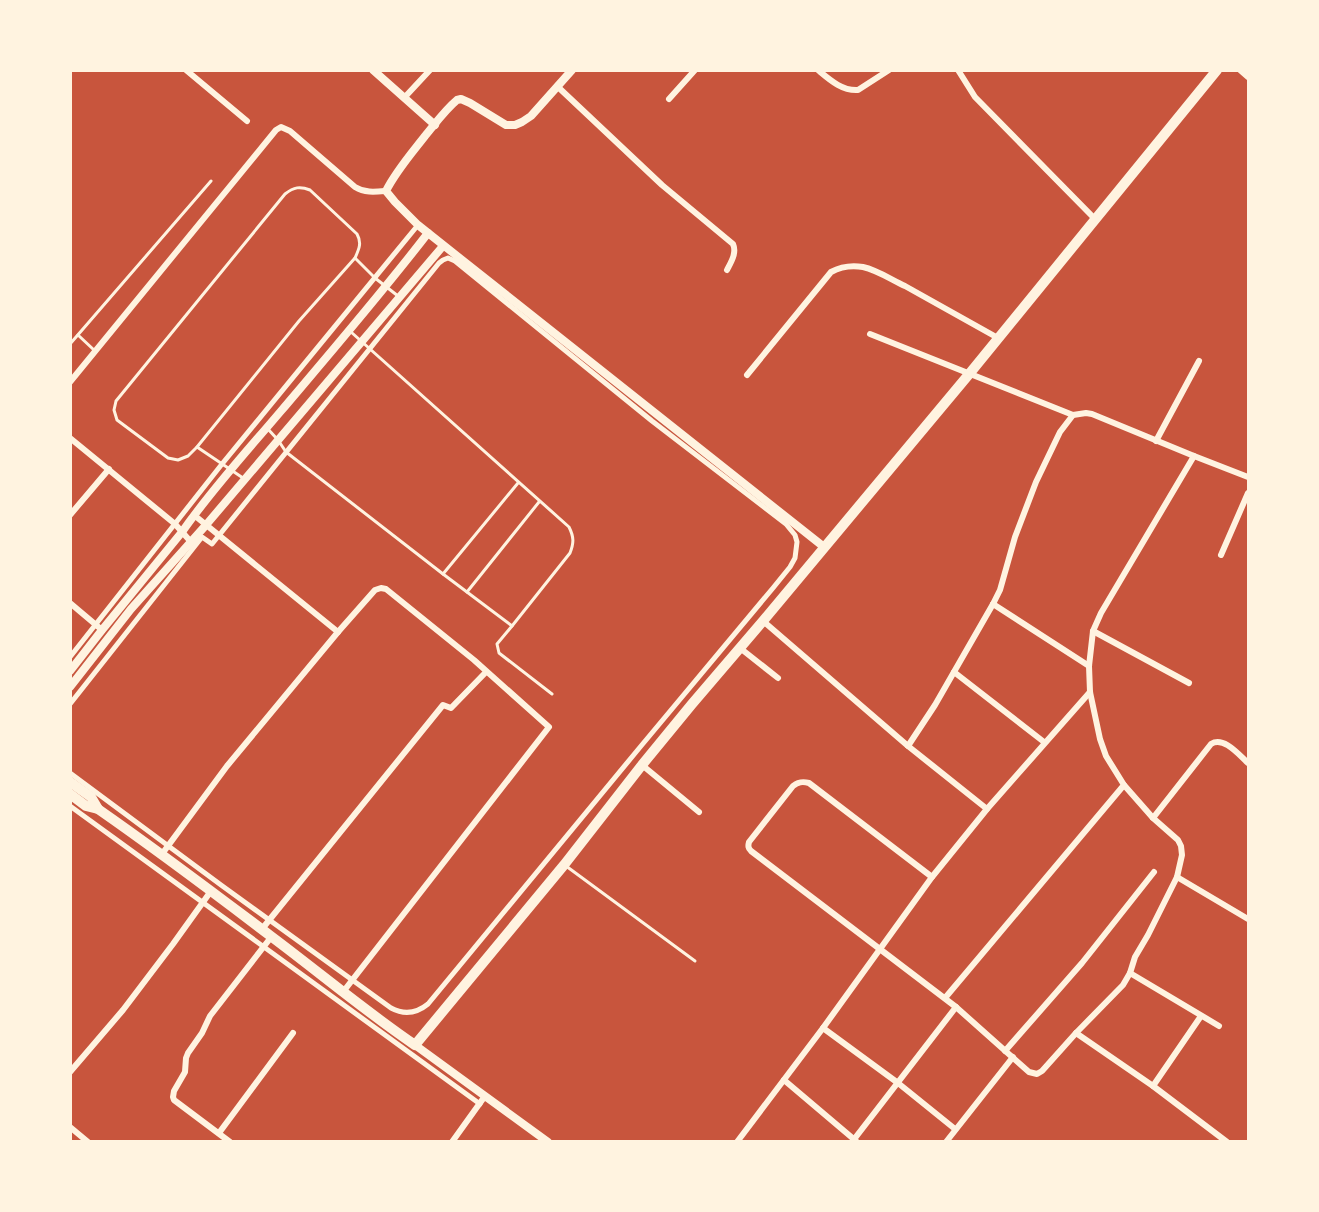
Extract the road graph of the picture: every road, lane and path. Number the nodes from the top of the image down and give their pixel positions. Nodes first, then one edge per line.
1 (186, 70) edge
2 (373, 70) edge
3 (430, 70) edge
4 (572, 70) edge
5 (695, 70) edge
6 (818, 70) edge
7 (890, 70) edge
8 (958, 70) edge
9 (1217, 70) edge
10 (1240, 70) edge
11 (1248, 77) edge
12 (558, 87) junction
13 (404, 98) junction
14 (669, 99) dead end
15 (247, 121) dead end
16 (435, 124) junction
17 (211, 181) dead end
18 (386, 191) junction
19 (1095, 219) junction
20 (418, 225) junction
21 (428, 233) junction
22 (443, 246) junction
23 (355, 258) junction
24 (727, 270) dead end
25 (375, 278) junction
26 (386, 287) junction
27 (400, 297) junction
28 (349, 331) junction
29 (870, 334) dead end
30 (78, 335) junction
31 (998, 338) junction
32 (362, 342) junction
33 (70, 344) edge
34 (369, 349) junction
35 (96, 351) junction
36 (1198, 361) dead end
37 (970, 373) junction
38 (747, 375) dead end
39 (70, 382) edge
40 (1073, 415) junction
41 (267, 428) junction
42 (70, 438) edge
43 (278, 440) junction
44 (1156, 441) junction
45 (197, 447) junction
46 (286, 452) junction
47 (1194, 456) junction
48 (222, 464) junction
49 (109, 469) junction
50 (231, 470) junction
51 (1248, 477) edge
52 (244, 479) junction
53 (518, 482) junction
54 (1248, 493) edge
55 (539, 501) junction
56 (195, 514) junction
57 (70, 515) edge
58 (175, 524) junction
59 (206, 525) junction
60 (182, 532) junction
61 (219, 536) junction
62 (191, 542) junction
63 (824, 547) junction
64 (1221, 555) dead end
65 (443, 574) junction
66 (467, 592) junction
67 (70, 603) edge
68 (993, 604) junction
69 (763, 621) junction
70 (512, 626) junction
71 (99, 627) junction
72 (1093, 631) junction
73 (338, 632) junction
74 (740, 648) junction
75 (70, 657) edge
76 (1089, 666) junction
77 (70, 671) edge
78 (486, 672) junction
79 (954, 672) junction
80 (778, 678) dead end
81 (1189, 683) dead end
82 (70, 687) edge
83 (1090, 692) junction
84 (552, 694) dead end
85 (70, 704) edge
86 (1044, 742) junction
87 (908, 746) junction
88 (1248, 763) edge
89 (642, 765) junction
90 (70, 773) edge
91 (70, 782) edge
92 (1124, 785) junction
93 (70, 794) edge
94 (70, 806) edge
95 (98, 809) junction
96 (987, 809) junction
97 (699, 812) dead end
98 (1153, 818) junction
99 (165, 850) junction
100 (564, 865) junction
101 (1154, 872) dead end
102 (932, 877) junction
103 (1177, 877) junction
104 (211, 891) junction
105 (203, 902) junction
106 (1248, 919) edge
107 (265, 925) junction
108 (272, 936) junction
109 (264, 946) junction
110 (881, 949) junction
111 (695, 961) dead end
112 (1130, 973) junction
113 (352, 981) junction
114 (343, 992) junction
115 (945, 998) junction
116 (956, 1007) junction
117 (1201, 1016) junction
118 (1219, 1026) dead end
119 (823, 1028) junction
120 (293, 1033) dead end
121 (1076, 1033) junction
122 (415, 1045) junction
123 (1005, 1051) junction
124 (1013, 1057) junction
125 (70, 1072) edge
126 (784, 1080) junction
127 (898, 1083) junction
128 (1153, 1086) junction
129 (483, 1100) junction
130 (70, 1127) edge
131 (955, 1129) junction
132 (219, 1133) junction
133 (854, 1141) edge
134 (87, 1142) edge
135 (230, 1142) edge
136 (452, 1142) edge
137 (548, 1142) edge
138 (737, 1142) edge
139 (945, 1142) edge
140 (1227, 1142) edge

1 - 15 street
2 - 13 street
3 - 13 street
4 - 12 street
5 - 14 street
6 - 7 street
8 - 19 street
9 - 19 main road
10 - 11 street
12 - 16 street
12 - 24 street
13 - 16 street
16 - 18 street
17 - 30 lane
18 - 20 street
18 - 35 street
19 - 31 main road
20 - 21 street
20 - 25 street
21 - 22 street
21 - 26 street
22 - 27 street
22 - 63 street
23 - 25 lane
23 - 45 lane
23 - 45 lane
25 - 26 lane
25 - 48 street
26 - 27 lane
26 - 28 street
27 - 32 street
28 - 32 lane
28 - 41 street
29 - 37 street
30 - 33 lane
30 - 35 lane
31 - 37 main road
31 - 38 street
32 - 34 lane
32 - 43 street
34 - 46 street
34 - 53 lane
34 - 113 street
35 - 39 street
36 - 44 street
37 - 40 street
37 - 63 main road
40 - 44 street
40 - 68 street
41 - 43 lane
41 - 50 street
42 - 49 street
43 - 46 lane
43 - 52 street
44 - 47 street
45 - 48 lane
46 - 61 street
46 - 65 lane
47 - 51 street
47 - 72 street
48 - 50 lane
48 - 58 street
49 - 57 street
49 - 58 street
50 - 52 lane
50 - 56 street
52 - 59 street
53 - 55 lane
53 - 65 lane
54 - 64 street
55 - 66 lane
55 - 70 lane
56 - 59 street
56 - 60 street
58 - 60 street
58 - 71 street
59 - 61 street
59 - 62 street
60 - 62 street
60 - 71 street
61 - 73 street
61 - 85 street
62 - 82 street
63 - 69 main road
65 - 66 lane
66 - 70 lane
67 - 71 street
68 - 76 street
68 - 79 street
69 - 74 main road
69 - 87 street
70 - 84 lane
71 - 75 street
71 - 77 street
72 - 76 street
72 - 81 street
73 - 78 street
73 - 99 street
74 - 80 street
74 - 89 main road
76 - 83 street
78 - 107 street
78 - 113 street
79 - 86 street
79 - 87 street
83 - 86 street
83 - 92 street
86 - 96 street
87 - 96 street
88 - 98 street
89 - 97 street
89 - 100 main road
90 - 99 street
91 - 95 main road
92 - 98 street
92 - 115 street
93 - 95 main road
94 - 105 street
95 - 99 main road
96 - 102 street
98 - 103 street
99 - 104 main road
99 - 107 street
100 - 111 lane
100 - 122 main road
101 - 123 street
102 - 110 street
102 - 110 street
103 - 106 street
103 - 112 street
104 - 105 street
104 - 107 main road
105 - 109 street
105 - 125 street
107 - 108 main road
107 - 113 street
108 - 109 street
108 - 114 main road
109 - 129 street
109 - 132 street
110 - 115 street
110 - 119 street
112 - 117 street
112 - 121 street
113 - 114 street
114 - 122 main road
115 - 116 street
116 - 123 street
116 - 127 street
117 - 118 street
117 - 128 street
119 - 126 street
119 - 127 street
120 - 132 street
121 - 124 street
121 - 128 street
122 - 129 street
123 - 124 street
124 - 131 street
126 - 133 street
126 - 138 street
127 - 131 street
127 - 133 street
128 - 140 street
129 - 136 street
129 - 137 street
130 - 134 street
131 - 139 street
132 - 135 street

